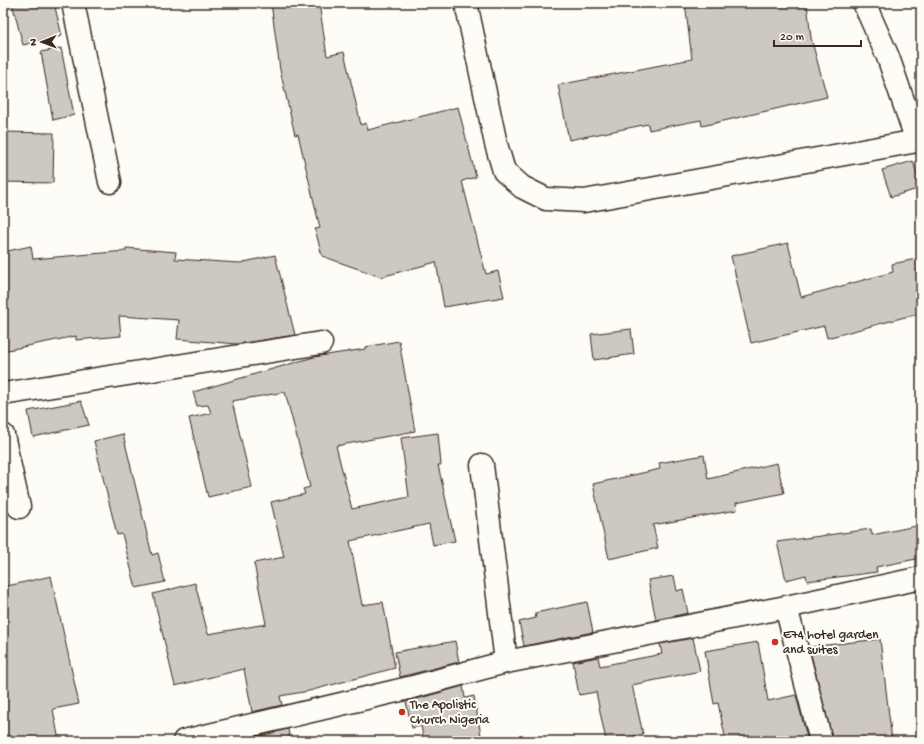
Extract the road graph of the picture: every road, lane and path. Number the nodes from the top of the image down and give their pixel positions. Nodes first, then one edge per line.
1 (73, 3) edge
2 (466, 3) edge
3 (864, 3) edge
4 (919, 140) edge
5 (110, 182) dead end
6 (322, 342) dead end
7 (3, 394) edge
8 (3, 435) edge
9 (482, 465) dead end
10 (19, 507) dead end
11 (921, 578) edge
12 (786, 607) junction
13 (506, 662) junction
14 (184, 741) edge
15 (821, 741) edge

1 - 5 street
2 - 4 street
3 - 4 street
6 - 7 street
8 - 10 street
9 - 13 street
11 - 12 street
12 - 13 street
12 - 15 street
13 - 14 street

